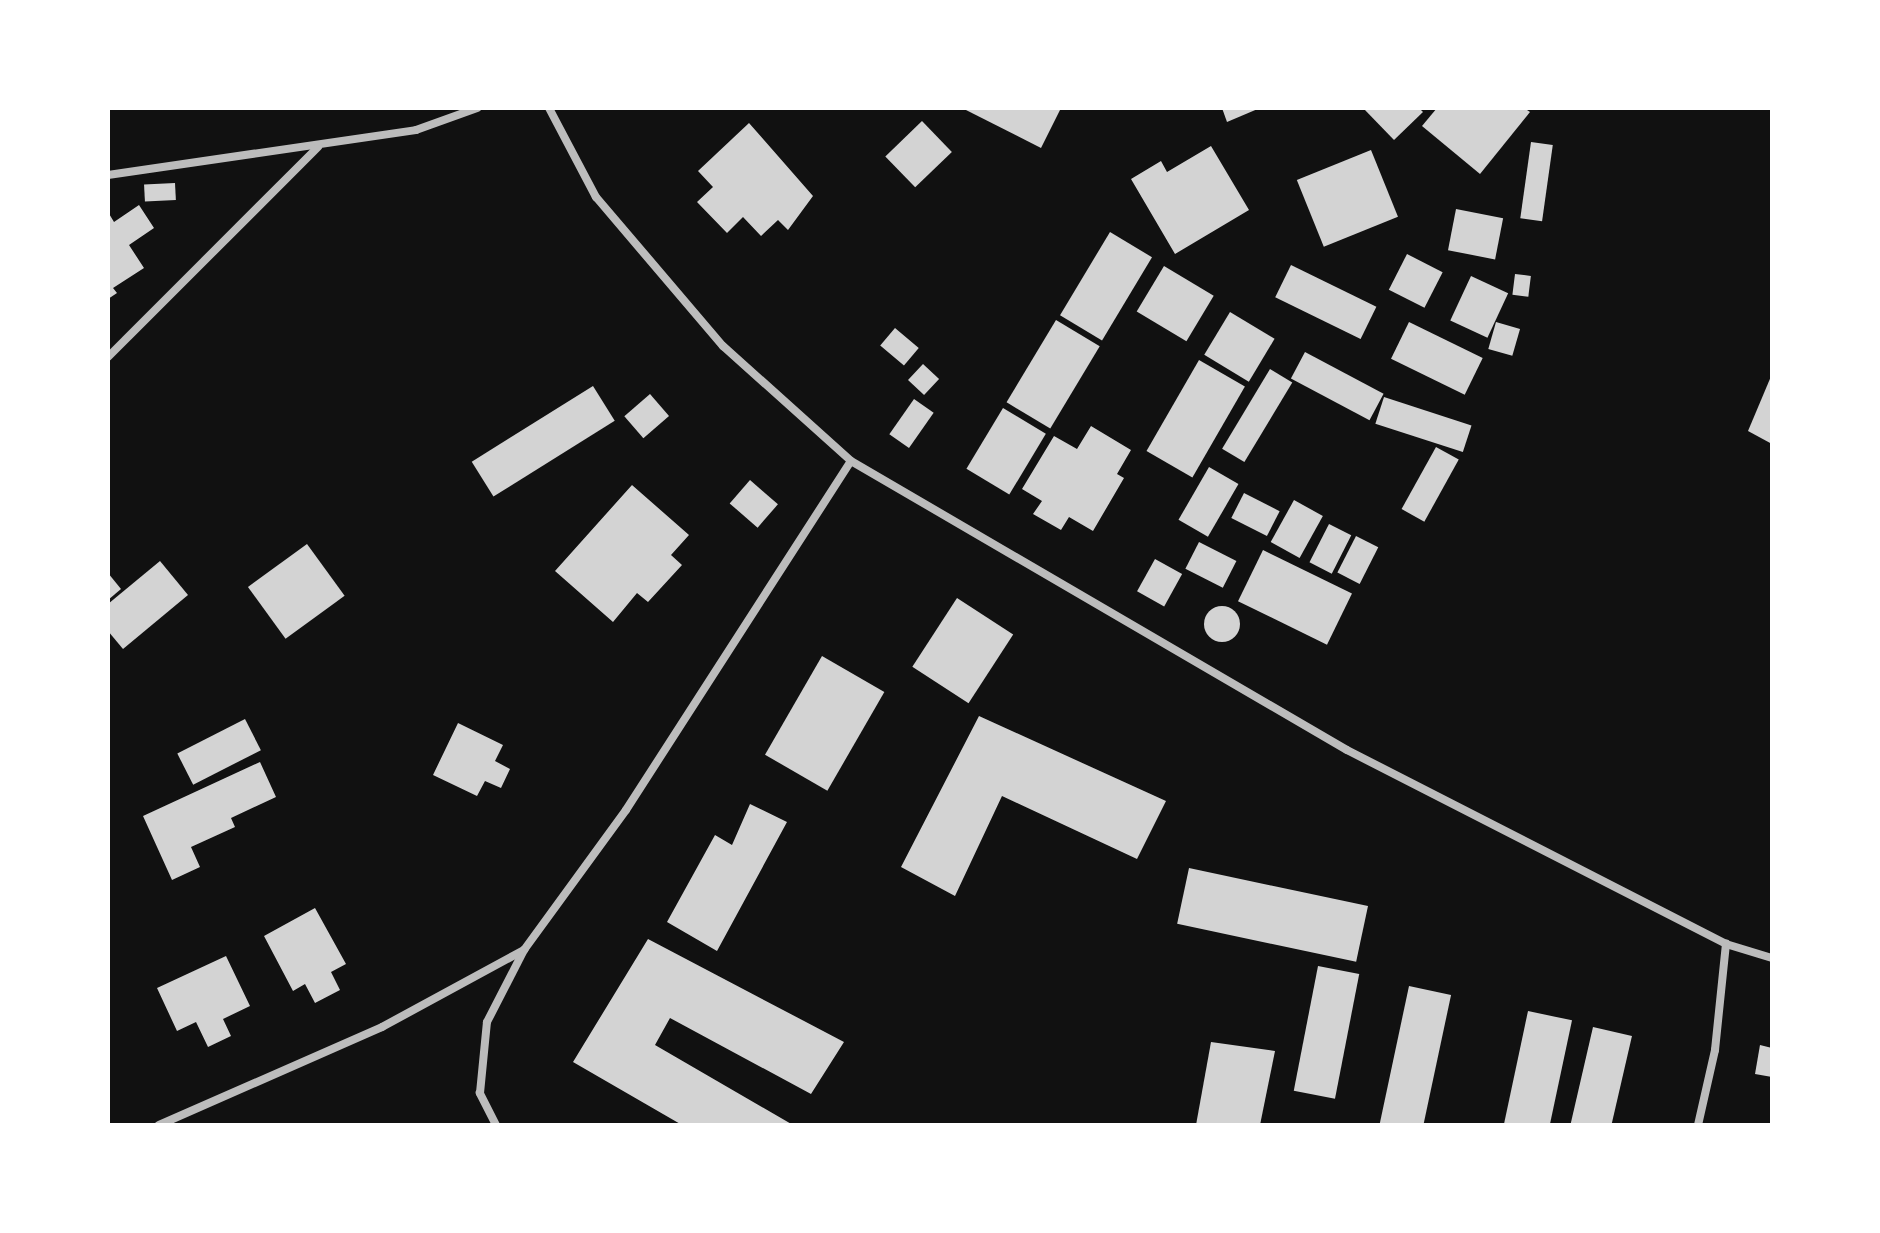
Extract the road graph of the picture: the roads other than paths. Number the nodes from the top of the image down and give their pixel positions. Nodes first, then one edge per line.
1 (477, 108) edge
2 (549, 108) edge
3 (319, 146) junction
4 (108, 175) edge
5 (108, 357) edge
6 (851, 461) junction
7 (1726, 944) junction
8 (524, 950) junction
9 (1772, 958) edge
10 (159, 1125) edge
11 (496, 1125) edge
12 (1698, 1125) edge

1 - 3 street
2 - 6 street
3 - 4 street
3 - 5 street
6 - 7 street
6 - 8 street
7 - 9 street
7 - 12 street
8 - 10 street
8 - 11 street

